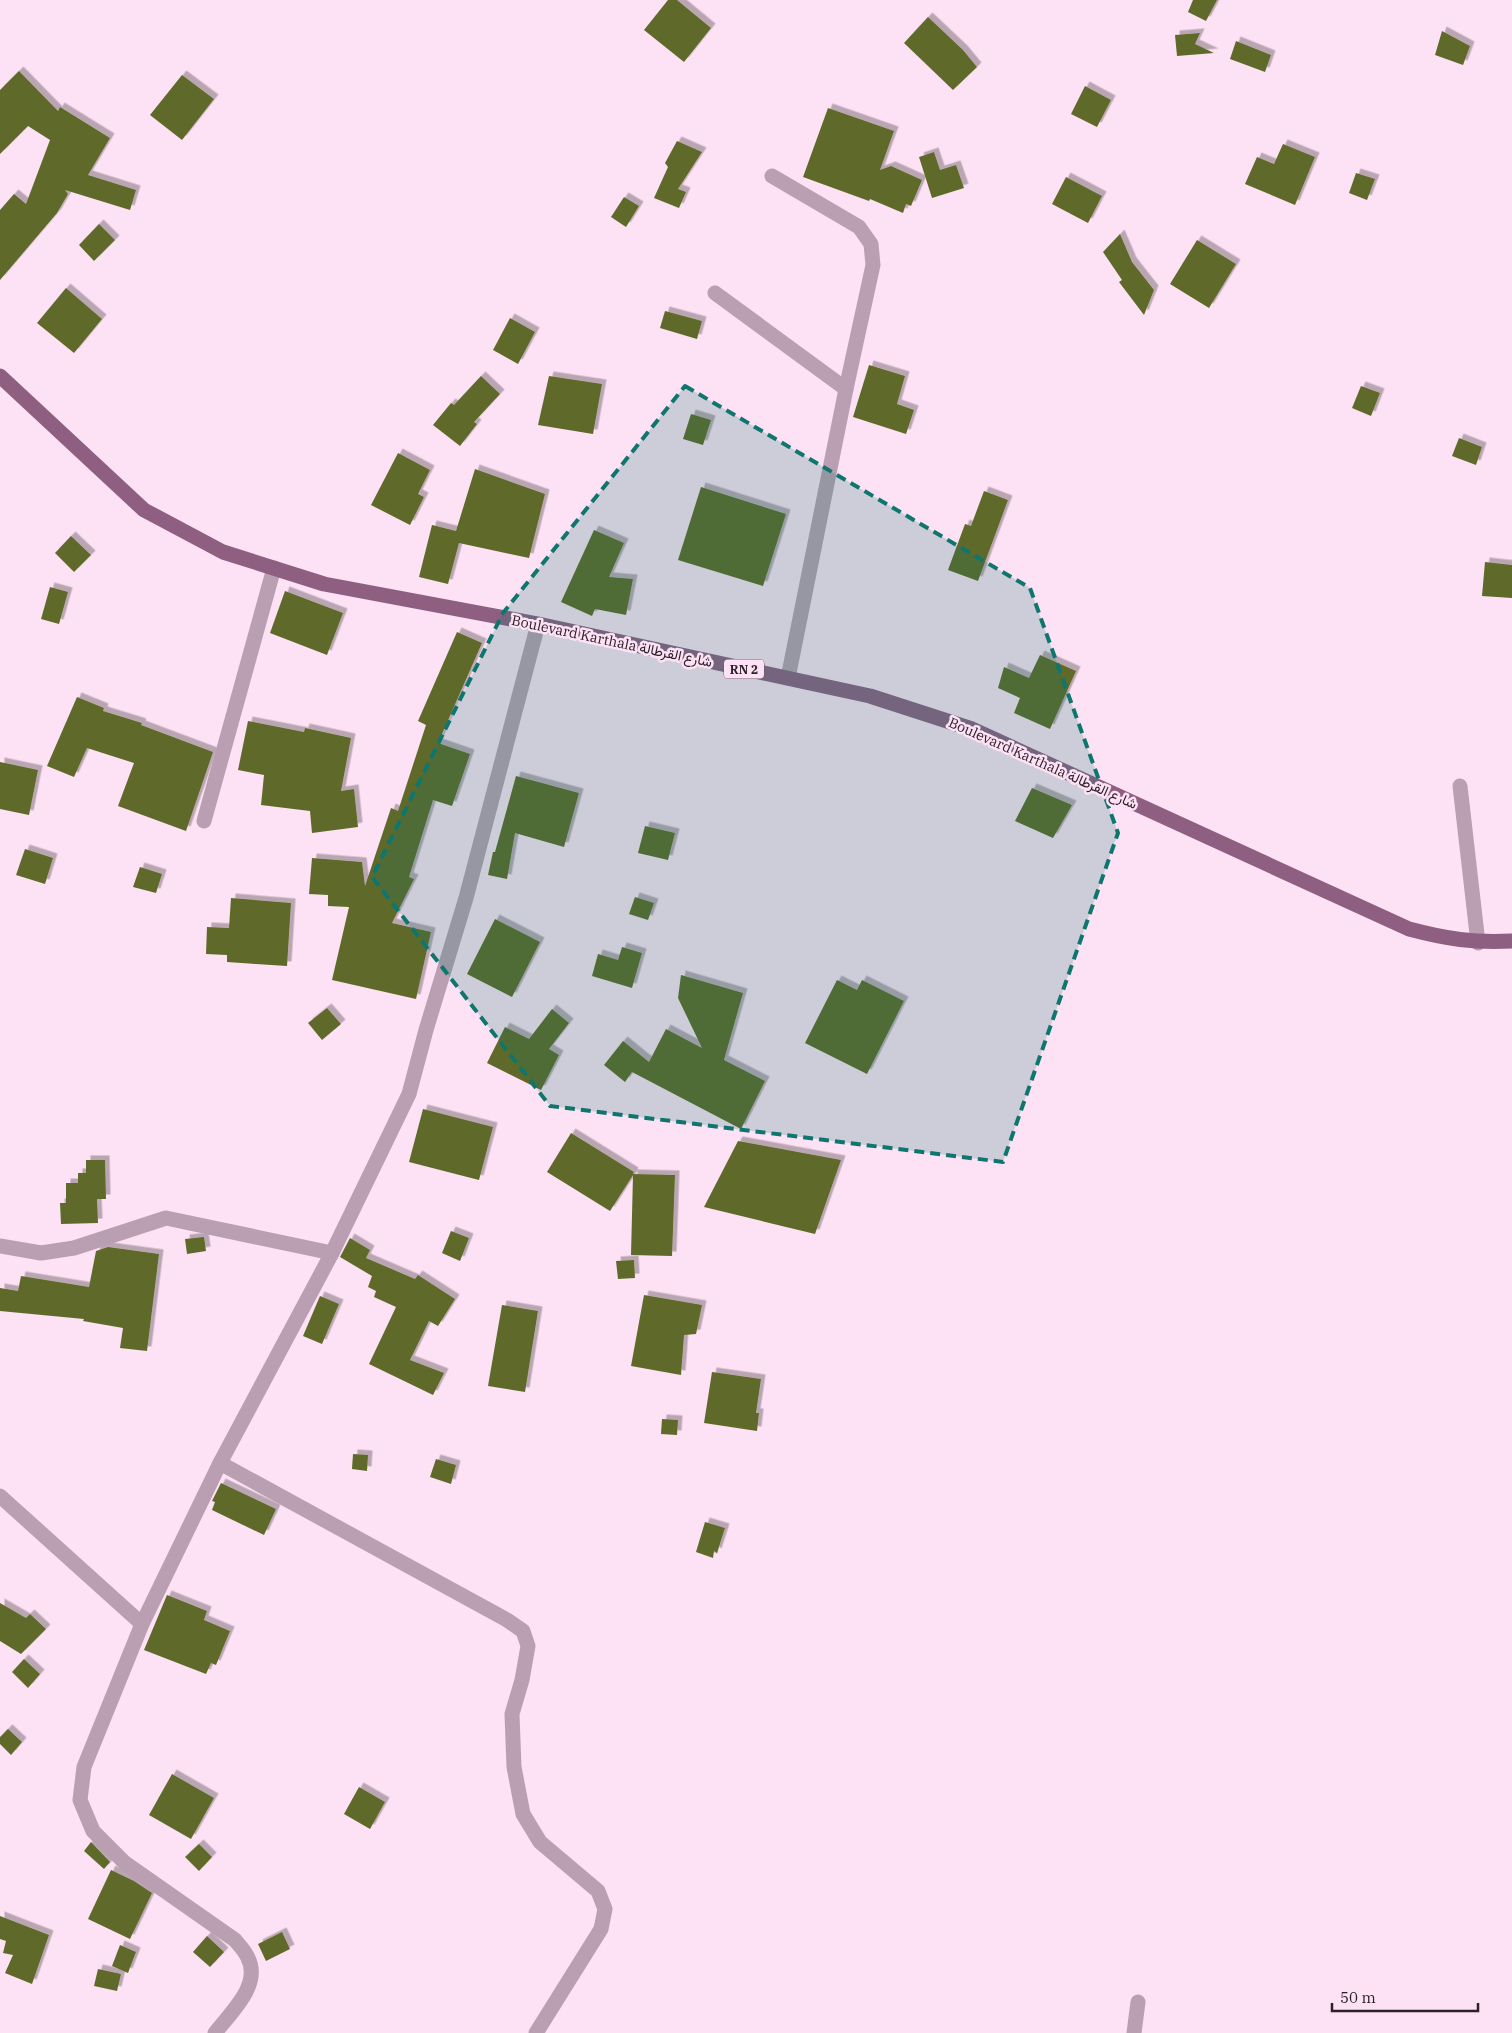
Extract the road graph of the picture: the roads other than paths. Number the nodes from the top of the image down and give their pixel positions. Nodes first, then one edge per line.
1 (772, 176) dead end
2 (716, 293) dead end
3 (0, 376) edge
4 (846, 389) junction
5 (274, 568) junction
6 (538, 624) junction
7 (788, 678) junction
8 (1460, 786) dead end
9 (204, 821) dead end
10 (1512, 941) edge
11 (1478, 943) junction
12 (0, 1246) edge
13 (332, 1253) junction
14 (220, 1463) junction
15 (0, 1496) edge
16 (142, 1624) junction
17 (1138, 2002) dead end
18 (215, 2033) edge
19 (536, 2033) edge
20 (1134, 2033) edge

1 - 4 street
2 - 4 street
3 - 5 main road, Boulevard Karthala شارع القرطالة / RN 2
4 - 7 street
5 - 6 main road, Boulevard Karthala شارع القرطالة / RN 2
5 - 9 street
6 - 7 main road, Boulevard Karthala شارع القرطالة / RN 2
6 - 13 street
7 - 11 main road, Boulevard Karthala شارع القرطالة / RN 2
8 - 11 street
10 - 11 main road, Boulevard Karthala شارع القرطالة / RN 2
12 - 13 street
13 - 14 street
14 - 16 street
14 - 19 street
15 - 16 street
16 - 18 street
17 - 20 street

